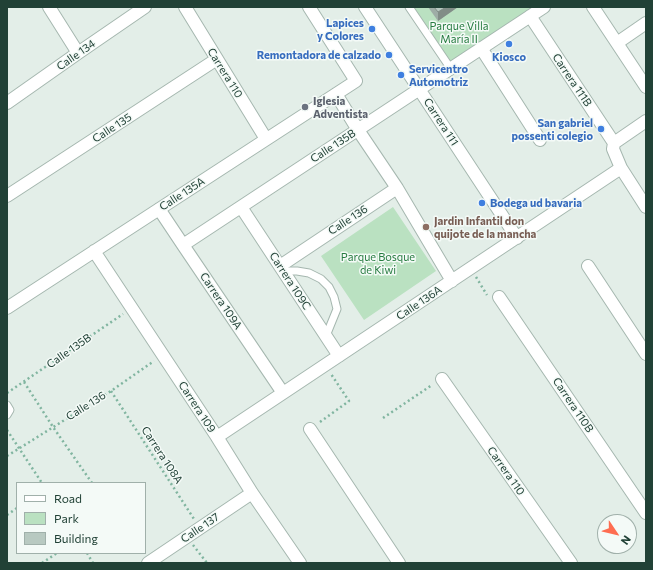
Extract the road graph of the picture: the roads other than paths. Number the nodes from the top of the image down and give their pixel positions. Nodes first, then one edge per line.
1 (49, 7) edge
2 (145, 7) edge
3 (184, 7) edge
4 (309, 7) edge
5 (365, 7) edge
6 (409, 7) edge
7 (593, 7) edge
8 (538, 10) edge
9 (646, 23) edge
10 (616, 43) junction
11 (481, 48) junction
12 (78, 53) junction
13 (217, 59) junction
14 (451, 69) junction
15 (646, 86) edge
16 (420, 89) junction
17 (336, 94) junction
18 (7, 103) edge
19 (646, 120) edge
20 (358, 130) junction
21 (266, 140) junction
22 (540, 140) dead end
23 (614, 143) junction
24 (621, 168) junction
25 (397, 188) junction
26 (7, 196) edge
27 (242, 207) junction
28 (646, 207) edge
29 (159, 209) junction
30 (517, 238) junction
31 (183, 245) junction
32 (94, 251) junction
33 (588, 266) dead end
34 (281, 268) junction
35 (452, 281) junction
36 (499, 297) road end
37 (7, 308) edge
38 (326, 336) junction
39 (646, 354) edge
40 (338, 356) junction
41 (442, 379) road end
42 (284, 393) junction
43 (7, 405) edge
44 (7, 415) edge
45 (310, 429) road end
46 (217, 437) junction
47 (252, 493) junction
48 (646, 513) edge
49 (148, 563) edge
50 (300, 563) edge
51 (399, 563) edge
52 (571, 563) edge

1 - 12 street
2 - 12 street, Calle 134
3 - 13 street, Carrera 110
4 - 17 street, Calle 135A
5 - 16 street, Carrera 111
6 - 14 lane
7 - 10 street
8 - 11 street, Calle 135B
8 - 23 street, Carrera 111B
9 - 10 street
10 - 15 street
11 - 14 street, Calle 135B
11 - 22 street
12 - 18 street, Calle 134
13 - 21 street, Carrera 110
13 - 26 street, Calle 135
14 - 16 street, Calle 135B
16 - 20 street, Calle 135B
16 - 30 street, Carrera 111
17 - 20 street
17 - 21 street, Calle 135A
19 - 23 street
20 - 25 street
20 - 27 street, Calle 135B
21 - 29 street, Calle 135A
23 - 24 street, Carrera 111B
24 - 28 street, Carrera 111B
24 - 30 street, Calle 136A
25 - 34 street, Calle 136
25 - 35 street
27 - 31 street, Calle 135B
27 - 34 street, Carrera 109C
29 - 31 street, Carrera 109A
29 - 32 street, Calle 135A
30 - 35 street, Calle 136A
31 - 42 street, Carrera 109A
32 - 37 street, Calle 135A
32 - 46 street, Carrera 109
33 - 39 street
34 - 38 street, Carrera 109C
34 - 38 lane
35 - 40 street, Calle 136A
36 - 48 street, Carrera 110B
38 - 40 street, Carrera 109C
40 - 42 street, Calle 136A
41 - 52 street, Carrera 110
42 - 46 street, Calle 136A
43 - 44 lane
45 - 51 street
46 - 47 street, Carrera 109
47 - 49 street, Calle 137
47 - 50 street, Carrera 109

